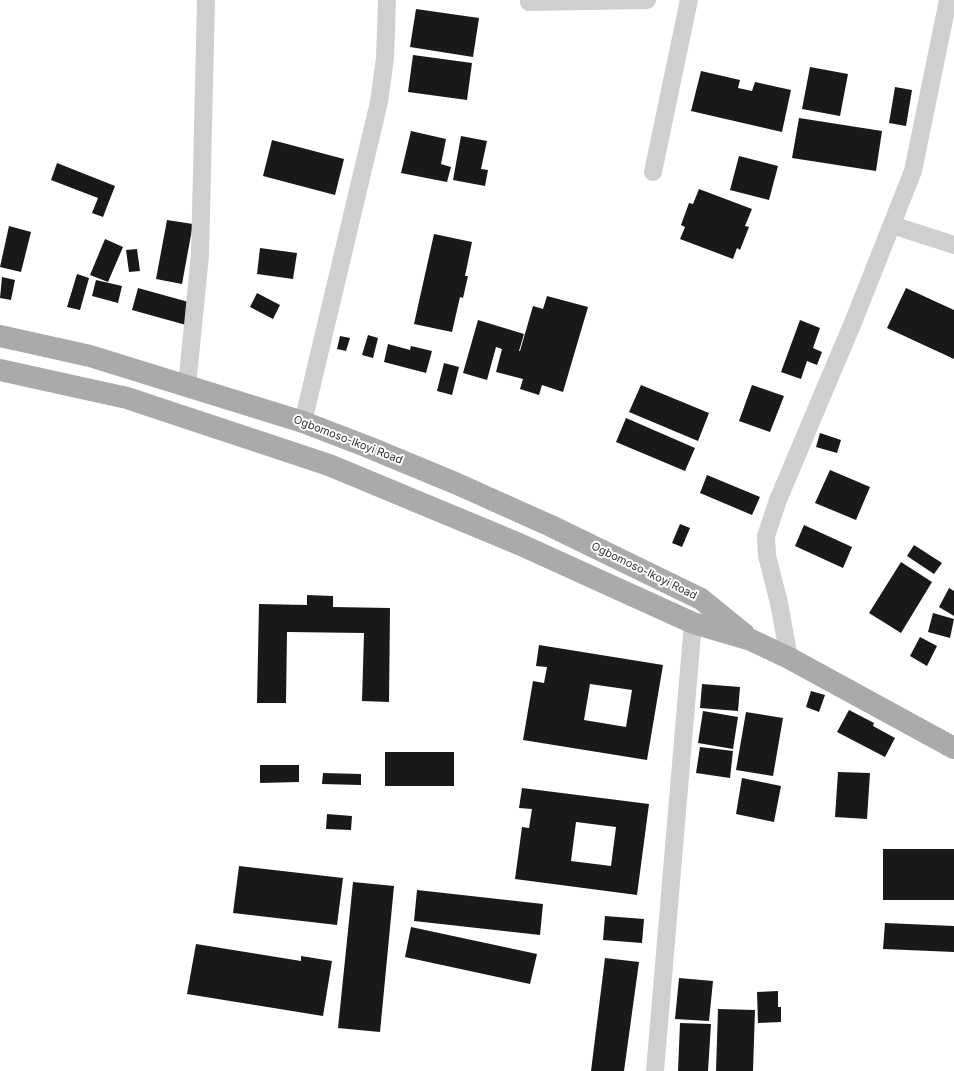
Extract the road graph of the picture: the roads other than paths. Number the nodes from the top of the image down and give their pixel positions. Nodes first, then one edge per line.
1 (206, 0) edge
2 (387, 0) edge
3 (647, 0) edge
4 (689, 0) edge
5 (948, 0) edge
6 (530, 2) dead end
7 (653, 172) dead end
8 (892, 225) junction
9 (954, 245) edge
10 (0, 336) edge
11 (0, 370) edge
12 (187, 386) junction
13 (303, 422) junction
14 (692, 623) junction
15 (751, 640) junction
16 (789, 658) junction
17 (954, 748) edge
18 (655, 1071) edge

1 - 12 street
2 - 13 street
3 - 6 street
4 - 7 street
5 - 8 street
8 - 9 street
8 - 16 street
10 - 12 main road, Ogbomoso-Ikoyi Road
11 - 14 main road
12 - 13 main road, Ogbomoso-Ikoyi Road
13 - 15 main road, Ogbomoso-Ikoyi Road
14 - 15 main road
14 - 18 street
15 - 16 main road
16 - 17 main road

